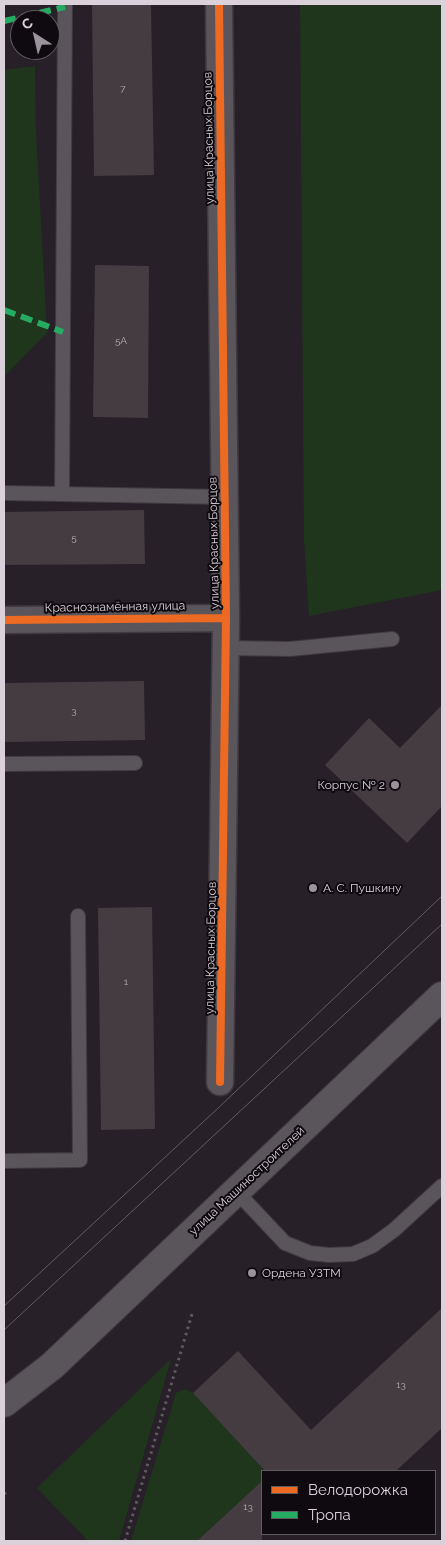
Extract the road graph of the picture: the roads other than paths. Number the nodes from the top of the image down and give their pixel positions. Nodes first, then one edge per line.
1 (66, 4) edge
2 (219, 4) edge
3 (4, 493) edge
4 (62, 494) junction
5 (225, 497) junction
6 (226, 618) junction
7 (4, 620) edge
8 (392, 639) dead end
9 (226, 648) junction
10 (135, 763) dead end
11 (4, 764) edge
12 (78, 916) dead end
13 (442, 996) edge
14 (220, 1082) dead end
15 (4, 1161) edge
16 (442, 1186) edge
17 (236, 1191) junction
18 (52, 1366) junction
19 (4, 1403) edge
20 (4, 1422) edge

1 - 4 lane
2 - 5 street, улица Красных Борцов
3 - 4 lane
4 - 5 lane
5 - 6 street, улица Красных Борцов
6 - 7 street, Краснознамённая улица
6 - 9 street, улица Красных Борцов
8 - 9 lane
9 - 14 street, улица Красных Борцов
10 - 11 lane
12 - 15 lane
13 - 17 main road, улица Машиностроителей
16 - 17 lane
17 - 18 main road, улица Машиностроителей
18 - 19 main road, улица Машиностроителей
18 - 20 main road, улица Машиностроителей

